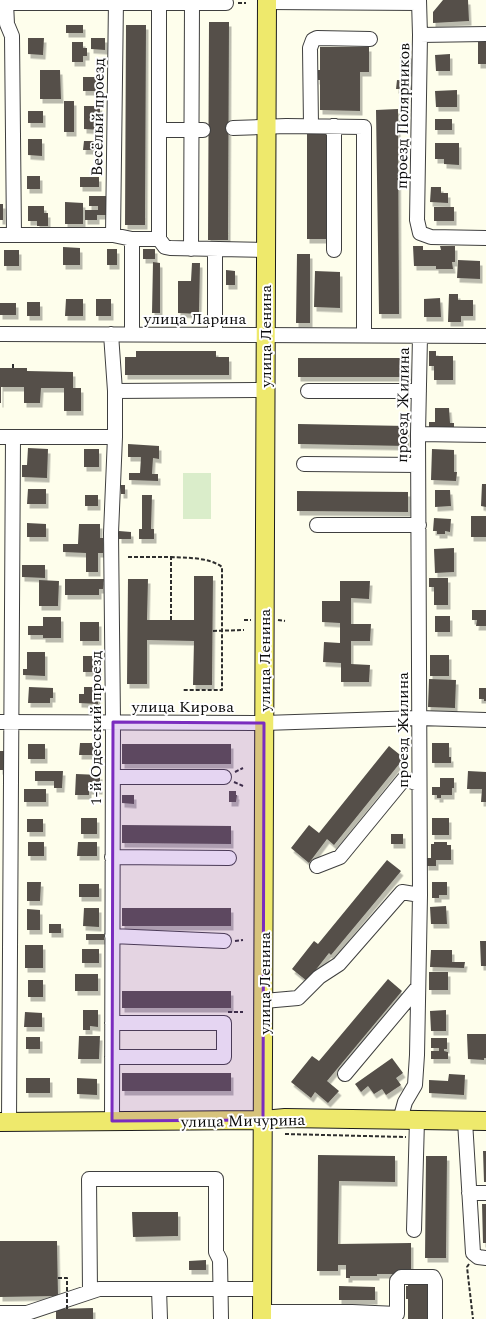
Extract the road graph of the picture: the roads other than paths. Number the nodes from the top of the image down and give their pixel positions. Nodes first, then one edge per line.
1 (267, 1) edge
2 (419, 1) edge
3 (116, 2) edge
4 (3, 3) edge
5 (159, 3) junction
6 (192, 3) junction
7 (226, 3) dead end
8 (486, 34) edge
9 (420, 35) junction
10 (370, 39) dead end
11 (311, 126) junction
12 (334, 126) junction
13 (266, 127) junction
14 (233, 128) dead end
15 (159, 130) junction
16 (197, 130) junction
17 (7, 235) edge
18 (113, 235) junction
19 (486, 238) edge
20 (132, 239) junction
21 (159, 239) junction
22 (191, 248) junction
23 (215, 249) junction
24 (266, 250) junction
25 (334, 250) dead end
26 (0, 334) edge
27 (111, 334) junction
28 (132, 334) junction
29 (216, 335) junction
30 (265, 335) junction
31 (364, 335) junction
32 (420, 336) junction
33 (486, 336) edge
34 (265, 390) junction
35 (115, 391) junction
36 (308, 391) dead end
37 (419, 391) junction
38 (418, 434) junction
39 (486, 435) edge
40 (115, 437) junction
41 (6, 438) edge
42 (304, 464) dead end
43 (418, 465) junction
44 (317, 525) dead end
45 (419, 525) junction
46 (419, 718) junction
47 (486, 720) edge
48 (6, 722) edge
49 (113, 722) junction
50 (264, 723) junction
51 (113, 777) junction
52 (224, 777) dead end
53 (419, 784) junction
54 (112, 857) junction
55 (229, 858) dead end
56 (317, 866) dead end
57 (420, 895) junction
58 (112, 936) junction
59 (224, 941) dead end
60 (418, 987) junction
61 (264, 1001) junction
62 (112, 1022) junction
63 (112, 1057) junction
64 (345, 1074) dead end
65 (263, 1120) junction
66 (112, 1121) junction
67 (465, 1121) junction
68 (486, 1121) edge
69 (4, 1122) edge
70 (411, 1126) junction
71 (469, 1193) junction
72 (486, 1193) edge
73 (99, 1204) dead end
74 (414, 1230) dead end
75 (480, 1255) edge
76 (159, 1289) junction
77 (220, 1289) junction
78 (262, 1289) junction
79 (94, 1290) junction
80 (0, 1313) edge
81 (42, 1313) edge
82 (262, 1315) edge
83 (352, 1316) edge
84 (160, 1319) edge
85 (221, 1319) edge
86 (435, 1319) edge

1 - 2 street
1 - 13 main road, улица Ленина
2 - 9 street, проезд Полярников
3 - 4 street
3 - 5 street
3 - 18 street, Весёлый проезд
4 - 17 street
5 - 6 street
5 - 15 street
6 - 7 street
6 - 16 street
8 - 9 street
9 - 19 street, проезд Полярников
10 - 11 street
11 - 12 street
11 - 13 street
12 - 25 street
12 - 31 street
13 - 14 street
13 - 24 main road, улица Ленина
15 - 16 street
15 - 21 street
16 - 22 street
17 - 18 street
18 - 20 street
20 - 21 street
20 - 28 street
21 - 22 street
22 - 23 street
23 - 24 street
23 - 29 street
24 - 30 main road, улица Ленина
26 - 27 street, улица Ларина
27 - 28 street, улица Ларина
27 - 35 street, 1-й Одесский проезд
28 - 29 street, улица Ларина
29 - 30 street, улица Ларина
30 - 31 street, улица Ларина
30 - 34 main road, улица Ленина
31 - 32 street, улица Ларина
32 - 33 street, улица Ларина
32 - 37 street, проезд Жилина
34 - 35 street
34 - 50 main road, улица Ленина
35 - 40 street, 1-й Одесский проезд
36 - 37 street
37 - 38 street, проезд Жилина
38 - 39 street
38 - 43 street, проезд Жилина
40 - 41 street
40 - 49 street, 1-й Одесский проезд
41 - 48 street
42 - 43 street
43 - 45 street, проезд Жилина
44 - 45 street
45 - 46 street, проезд Жилина
46 - 47 street, улица Кирова
46 - 50 street, улица Кирова
46 - 53 street, проезд Жилина
48 - 49 street, улица Кирова
48 - 69 street
49 - 50 street, улица Кирова
49 - 51 street, 1-й Одесский проезд
50 - 61 main road, улица Ленина
51 - 52 street
51 - 54 street, 1-й Одесский проезд
53 - 56 street
53 - 57 street, проезд Жилина
54 - 55 street
54 - 58 street, 1-й Одесский проезд
57 - 60 street, проезд Жилина
57 - 61 street
58 - 59 street
58 - 62 street, 1-й Одесский проезд
60 - 64 street
60 - 70 street, проезд Жилина
61 - 65 main road, улица Ленина
62 - 63 street, 1-й Одесский проезд
62 - 63 street
63 - 66 street, 1-й Одесский проезд
65 - 66 main road, улица Мичурина
65 - 70 main road, улица Мичурина
65 - 78 main road, улица Ленина
66 - 69 main road, улица Мичурина
67 - 68 main road, улица Мичурина
67 - 70 main road, улица Мичурина
67 - 71 street
70 - 74 street, проезд Жилина
71 - 72 street
71 - 75 street
73 - 79 street
76 - 77 street
76 - 79 street
76 - 84 street
77 - 78 street
77 - 79 street
77 - 85 street
78 - 82 main road, улица Ленина
79 - 81 street
80 - 81 street
82 - 83 street
83 - 86 street

